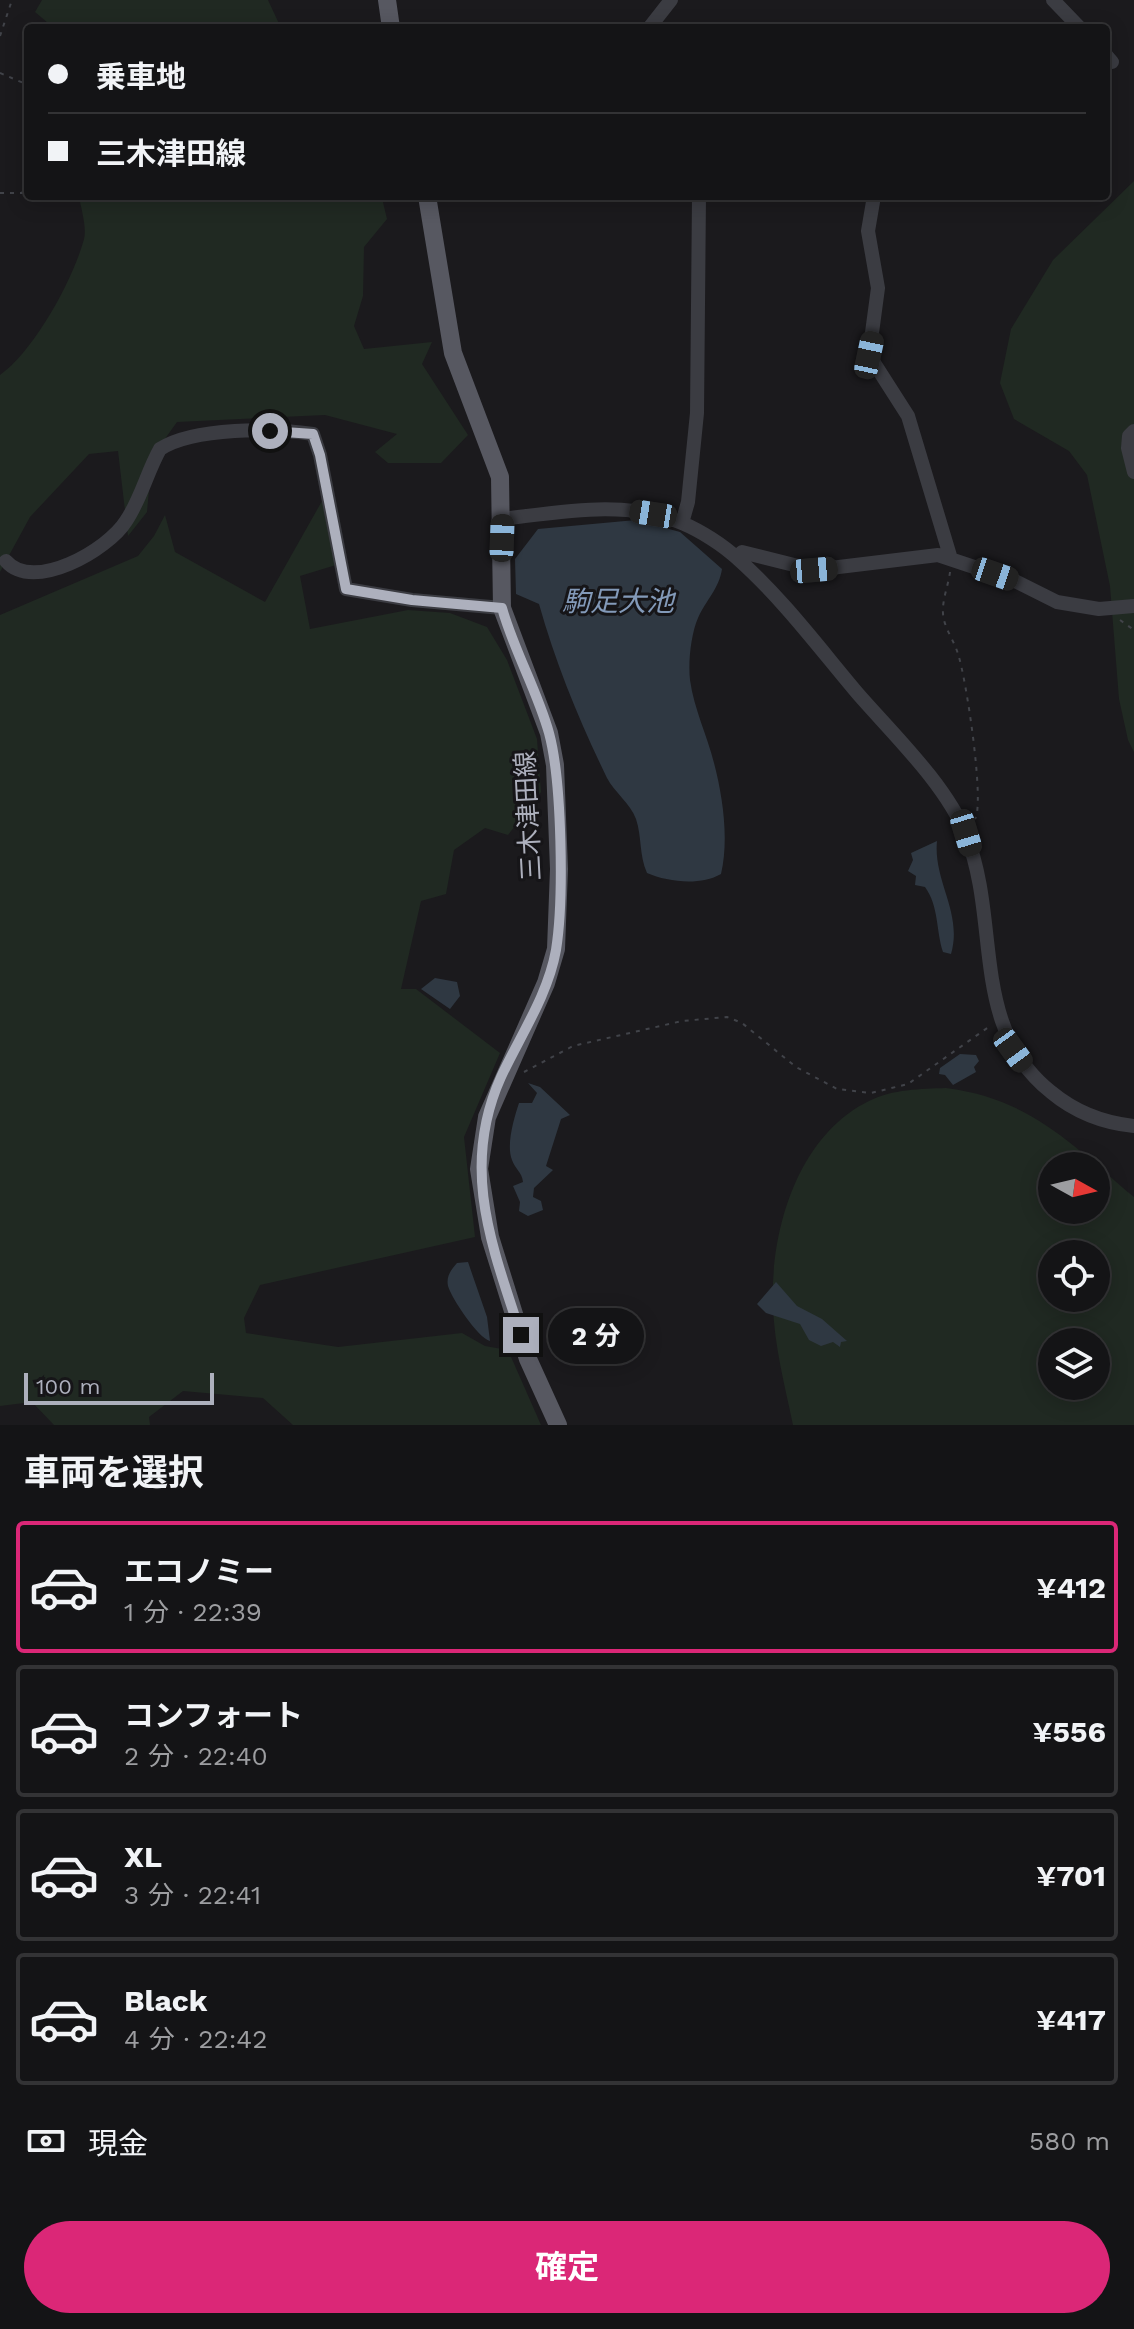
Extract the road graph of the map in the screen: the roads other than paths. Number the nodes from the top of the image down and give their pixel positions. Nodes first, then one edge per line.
1 (387, 0) edge
2 (671, 0) edge
3 (1053, 0) edge
4 (390, 24) edge
5 (652, 24) edge
6 (1076, 24) edge
7 (428, 200) edge
8 (699, 200) edge
9 (873, 200) edge
10 (1134, 431) edge
11 (1134, 472) edge
12 (502, 519) junction
13 (682, 523) junction
14 (737, 558) junction
15 (951, 559) junction
16 (6, 561) dead end
17 (1134, 606) edge
18 (502, 608) junction
19 (1134, 1126) edge
20 (558, 1425) edge

1 - 4 main road
2 - 5 street
3 - 6 street
7 - 12 main road, 三木津田線
8 - 13 street
9 - 15 street
10 - 11 street
12 - 13 street
12 - 18 main road, 三木津田線
13 - 14 street
14 - 15 street
14 - 19 street
15 - 17 street
16 - 18 street
18 - 20 main road, 三木津田線

